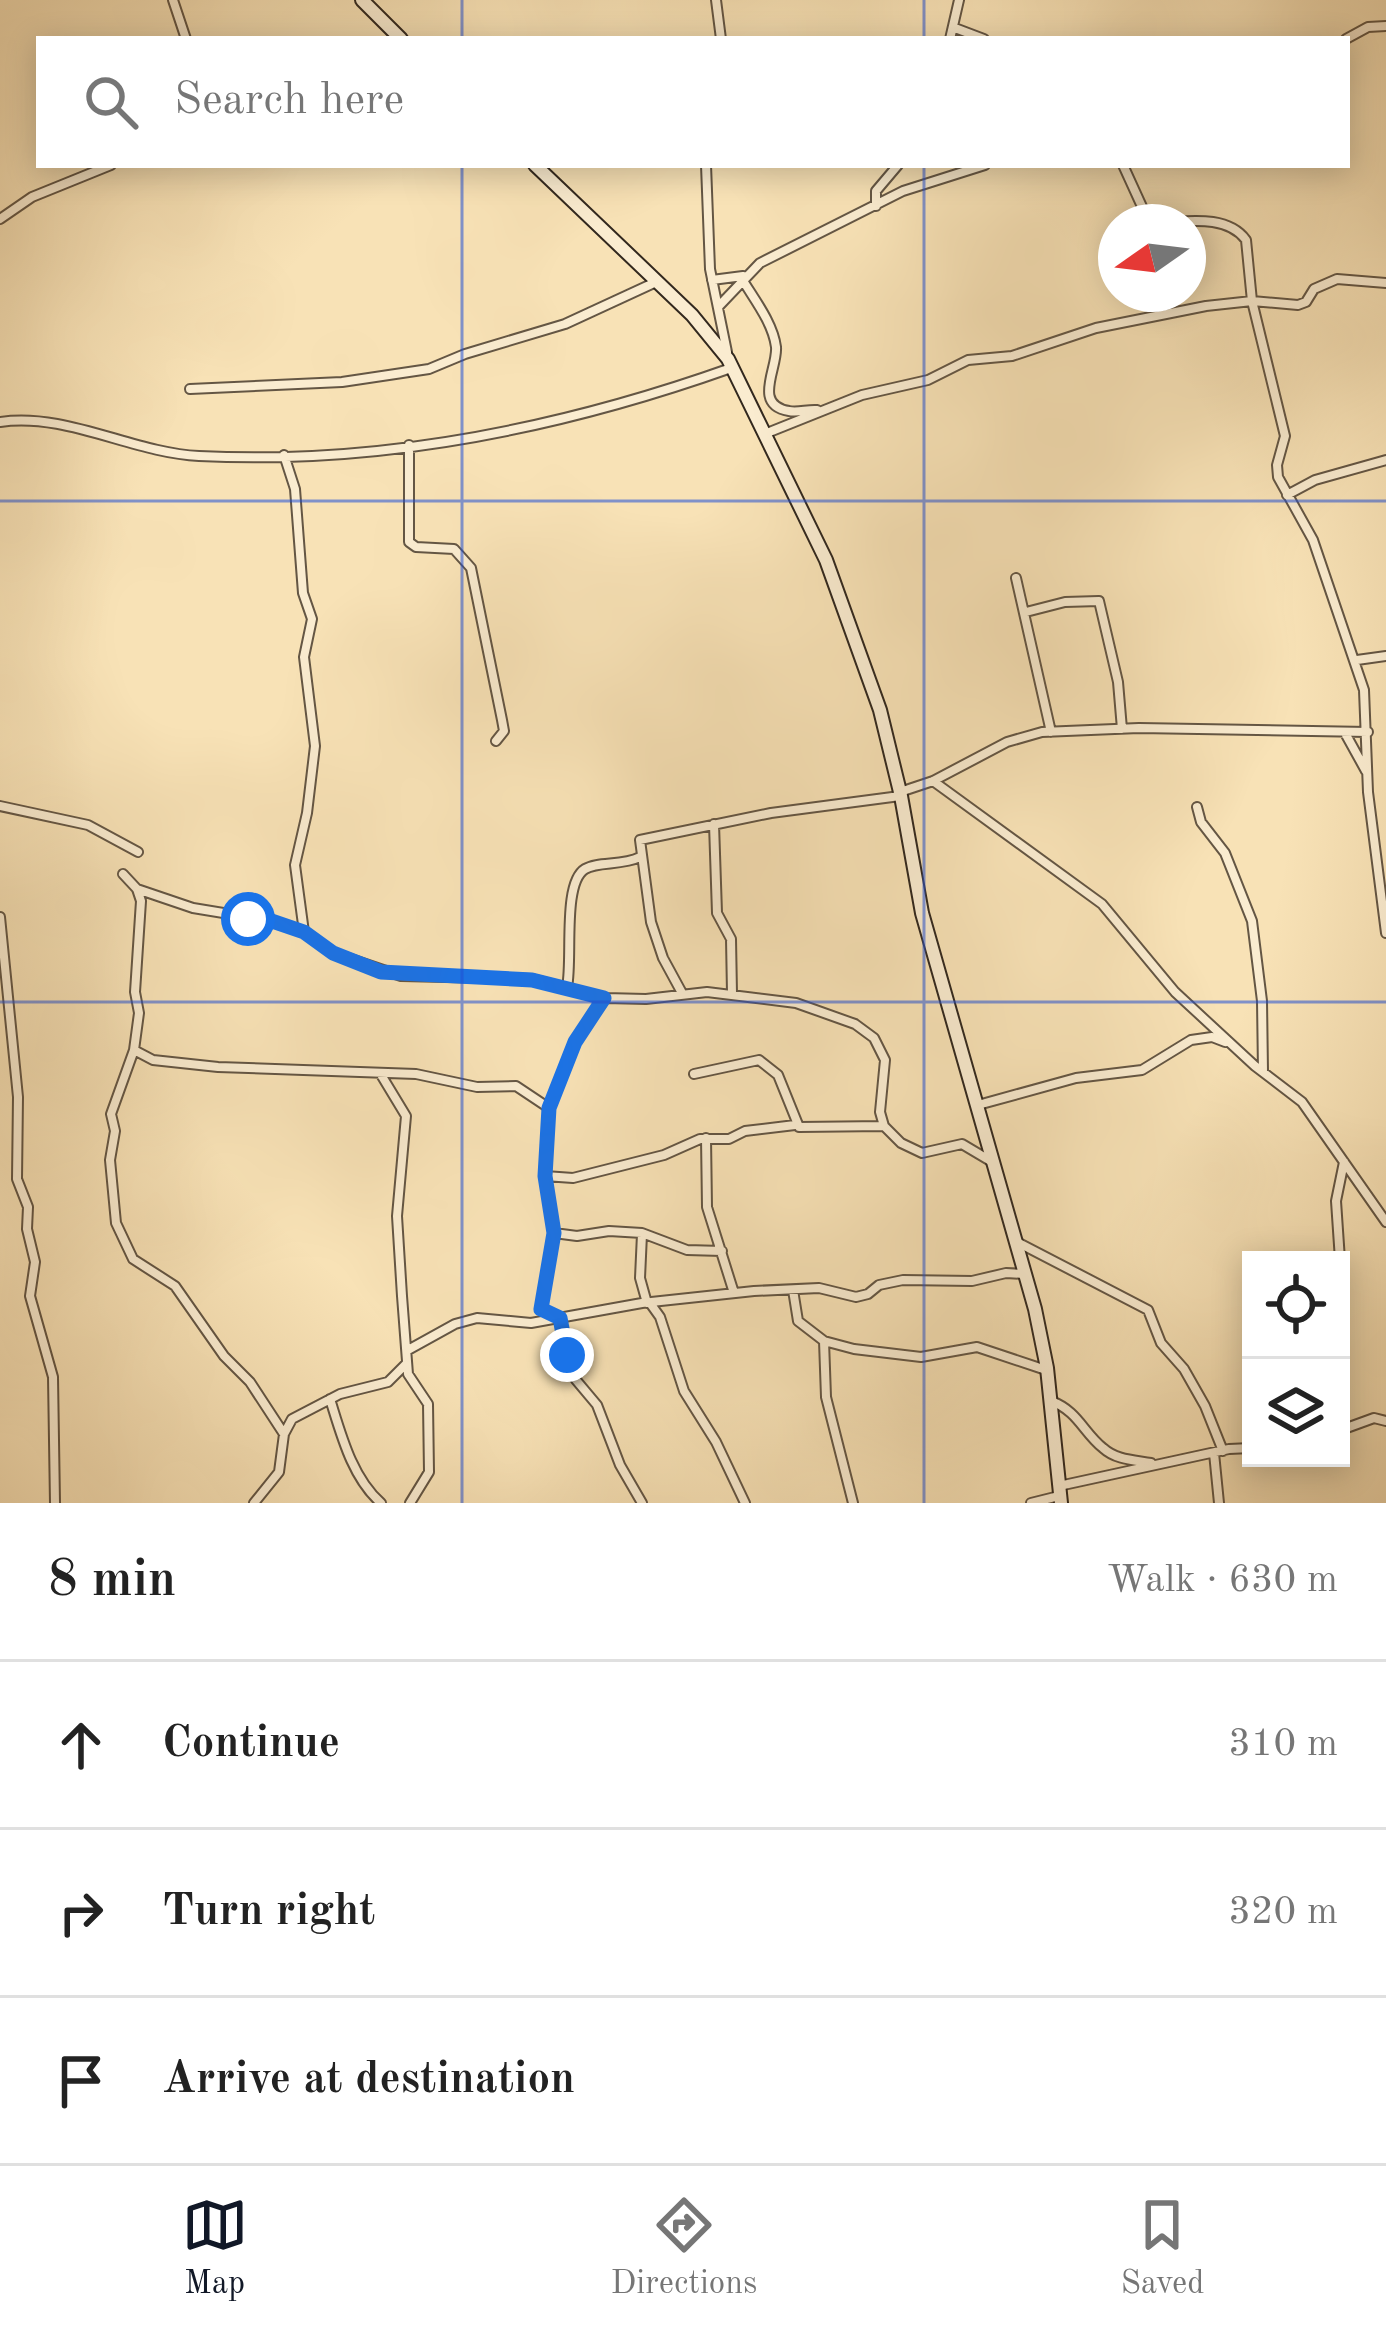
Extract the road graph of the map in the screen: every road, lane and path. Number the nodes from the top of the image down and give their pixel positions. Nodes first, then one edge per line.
1 (173, 0) edge
2 (362, 0) edge
3 (716, 0) edge
4 (958, 0) edge
5 (1386, 26) edge
6 (956, 28) junction
7 (185, 36) edge
8 (398, 36) edge
9 (721, 36) edge
10 (952, 36) edge
11 (976, 36) edge
12 (1350, 37) edge
13 (104, 168) edge
14 (538, 168) edge
15 (706, 168) edge
16 (895, 168) edge
17 (975, 168) edge
18 (1124, 168) edge
19 (1141, 204) edge
20 (876, 206) junction
21 (0, 219) edge
22 (1206, 221) edge
23 (743, 277) junction
24 (712, 280) junction
25 (657, 281) junction
26 (1386, 283) edge
27 (1252, 302) junction
28 (718, 307) junction
29 (1206, 307) edge
30 (1165, 312) edge
31 (730, 363) junction
32 (190, 389) dead end
33 (819, 411) junction
34 (0, 422) edge
35 (767, 433) junction
36 (409, 445) junction
37 (284, 454) junction
38 (1386, 460) edge
39 (1287, 495) junction
40 (1016, 578) dead end
41 (1026, 612) junction
42 (1386, 656) edge
43 (1357, 660) junction
44 (1122, 729) junction
45 (1051, 732) junction
46 (1368, 732) junction
47 (1345, 733) junction
48 (496, 741) dead end
49 (1367, 772) junction
50 (933, 781) junction
51 (901, 794) junction
52 (0, 806) edge
53 (1196, 807) dead end
54 (714, 824) junction
55 (1381, 848) edge
56 (138, 851) dead end
57 (640, 857) junction
58 (123, 874) dead end
59 (137, 889) junction
60 (0, 916) edge
61 (304, 932) junction
62 (1386, 933) edge
63 (567, 987) junction
64 (682, 993) junction
65 (732, 993) junction
66 (604, 998) junction
67 (1230, 1043) junction
68 (134, 1050) junction
69 (1263, 1072) junction
70 (380, 1073) junction
71 (694, 1074) dead end
72 (976, 1105) junction
73 (549, 1108) junction
74 (795, 1125) junction
75 (884, 1126) junction
76 (706, 1138) junction
77 (1344, 1161) junction
78 (995, 1164) junction
79 (545, 1176) junction
80 (1386, 1222) edge
81 (554, 1233) junction
82 (642, 1233) junction
83 (1016, 1241) junction
84 (722, 1251) junction
85 (1340, 1251) edge
86 (1026, 1274) junction
87 (793, 1290) junction
88 (734, 1293) junction
89 (649, 1303) junction
90 (557, 1318) junction
91 (824, 1342) junction
92 (408, 1350) junction
93 (407, 1363) junction
94 (1047, 1370) junction
95 (330, 1398) junction
96 (1049, 1401) junction
97 (1386, 1421) edge
98 (1350, 1427) edge
99 (284, 1434) junction
100 (1242, 1449) edge
101 (1218, 1452) junction
102 (1157, 1465) junction
103 (1059, 1495) edge
104 (56, 1503) edge
105 (254, 1503) edge
106 (381, 1503) edge
107 (410, 1503) edge
108 (642, 1503) edge
109 (745, 1503) edge
110 (853, 1503) edge
111 (1031, 1503) edge
112 (1219, 1503) edge

1 - 7 street
2 - 8 street
3 - 9 street
4 - 6 street
5 - 12 street
6 - 10 street
6 - 11 street
13 - 21 street
14 - 25 street
15 - 24 street
16 - 20 street
17 - 20 street
18 - 19 street
20 - 23 street
22 - 27 street
23 - 24 street
23 - 28 street
23 - 33 street
24 - 28 street
25 - 31 street
25 - 32 street
26 - 27 street
27 - 29 street
27 - 39 street
28 - 31 street
30 - 33 street
31 - 35 street
31 - 36 street
33 - 35 street
34 - 37 street
35 - 51 street
36 - 37 street
36 - 48 street
37 - 61 street
38 - 39 street
39 - 43 street
40 - 41 street
41 - 44 street
41 - 45 street
42 - 43 street
43 - 46 street
44 - 45 street
44 - 47 street
45 - 50 street
46 - 47 street
46 - 49 street
47 - 49 street
49 - 55 street
50 - 51 street
50 - 67 street
51 - 54 street
51 - 72 street
52 - 56 street
53 - 69 street
54 - 57 street
54 - 65 street
55 - 62 street
57 - 63 street
57 - 64 street
58 - 59 street
59 - 61 street
59 - 68 street
60 - 104 street
61 - 63 street
63 - 66 street
64 - 65 street
64 - 66 street
65 - 75 street
66 - 73 street
67 - 69 street
67 - 72 street
68 - 70 street
68 - 99 street
69 - 77 street
70 - 73 street
70 - 92 street
71 - 74 street
72 - 78 street
73 - 79 street
74 - 75 street
74 - 76 street
75 - 78 street
76 - 79 street
76 - 84 street
77 - 80 street
77 - 85 street
78 - 83 street
79 - 81 street
81 - 82 street
81 - 90 street
82 - 84 street
82 - 89 street
83 - 86 street
83 - 101 street
84 - 88 street
86 - 87 street
86 - 94 street
87 - 88 street
87 - 91 street
88 - 89 street
89 - 90 street
89 - 109 street
90 - 92 street
90 - 108 street
91 - 94 street
91 - 110 street
92 - 93 street
93 - 95 street
93 - 107 street
94 - 96 street
95 - 99 street
95 - 106 street
96 - 102 street
96 - 103 street
97 - 98 street
99 - 105 street
100 - 101 street
101 - 102 street
101 - 112 street
102 - 103 street
103 - 111 street

